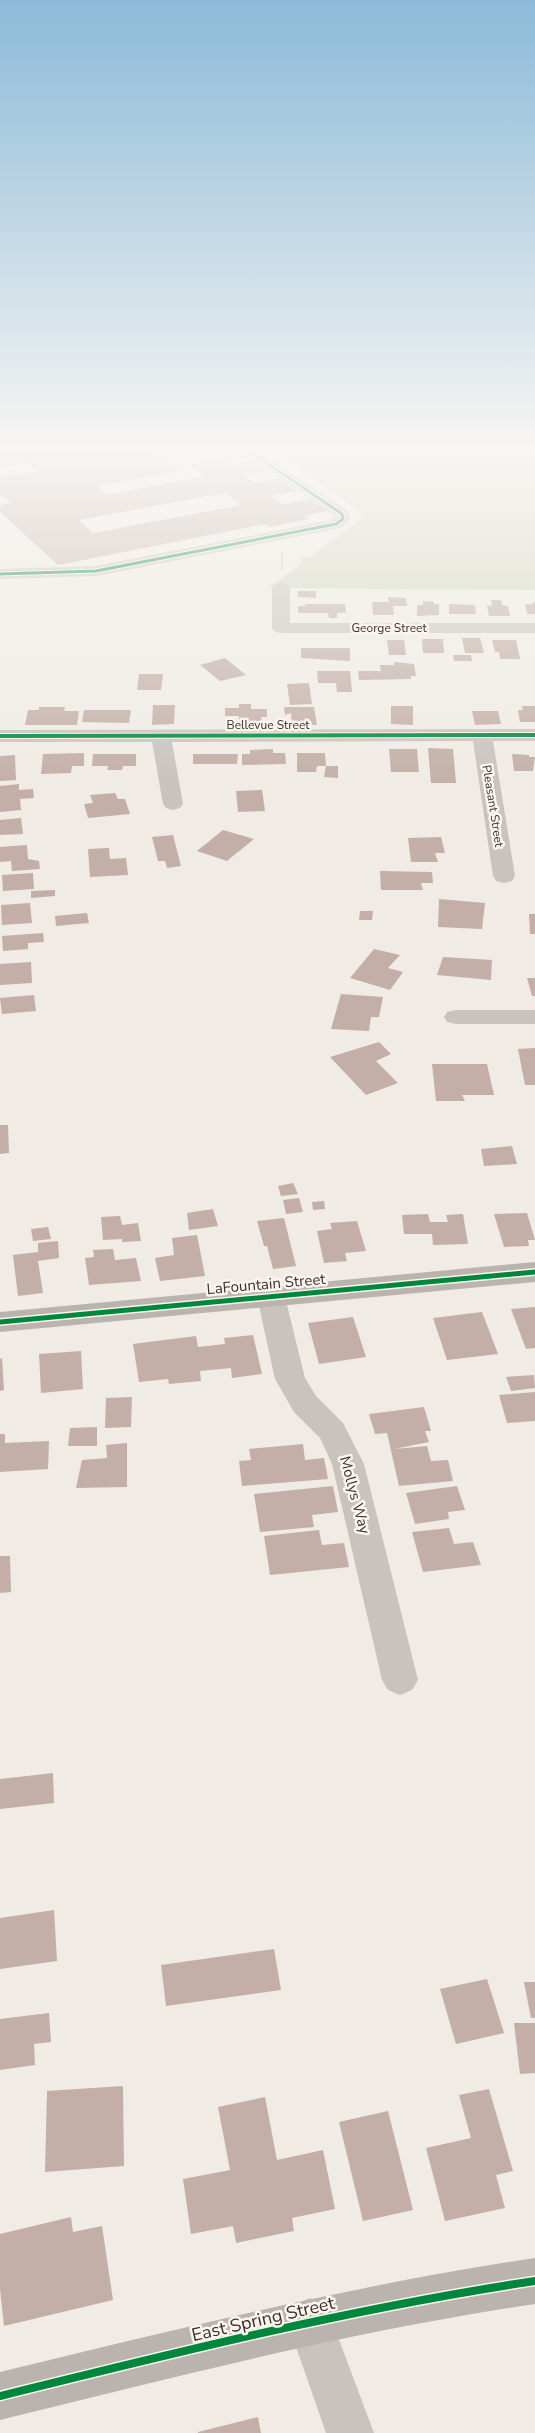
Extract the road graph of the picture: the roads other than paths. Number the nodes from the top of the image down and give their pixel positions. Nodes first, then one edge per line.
1 (140, 562) edge
2 (0, 574) edge
3 (281, 588) road end
4 (535, 628) edge
5 (160, 735) junction
6 (482, 735) junction
7 (535, 735) edge
8 (0, 736) edge
9 (173, 804) dead end
10 (504, 876) dead end
11 (456, 1017) dead end
12 (535, 1017) edge
13 (535, 1272) edge
14 (271, 1297) junction
15 (0, 1322) edge
16 (400, 1680) dead end
17 (535, 2281) edge
18 (310, 2321) junction
19 (0, 2396) edge
20 (350, 2433) edge

1 - 2 street
3 - 4 street, George Street
5 - 6 street, Bellevue Street
5 - 8 street, Bellevue Street
5 - 9 street
6 - 7 street, Bellevue Street
6 - 10 street, Pleasant Street
11 - 12 street
13 - 14 street, LaFountain Street
14 - 15 street, LaFountain Street
14 - 16 street, Mollys Way
17 - 18 street, East Spring Street
18 - 19 street, East Spring Street
18 - 20 street

